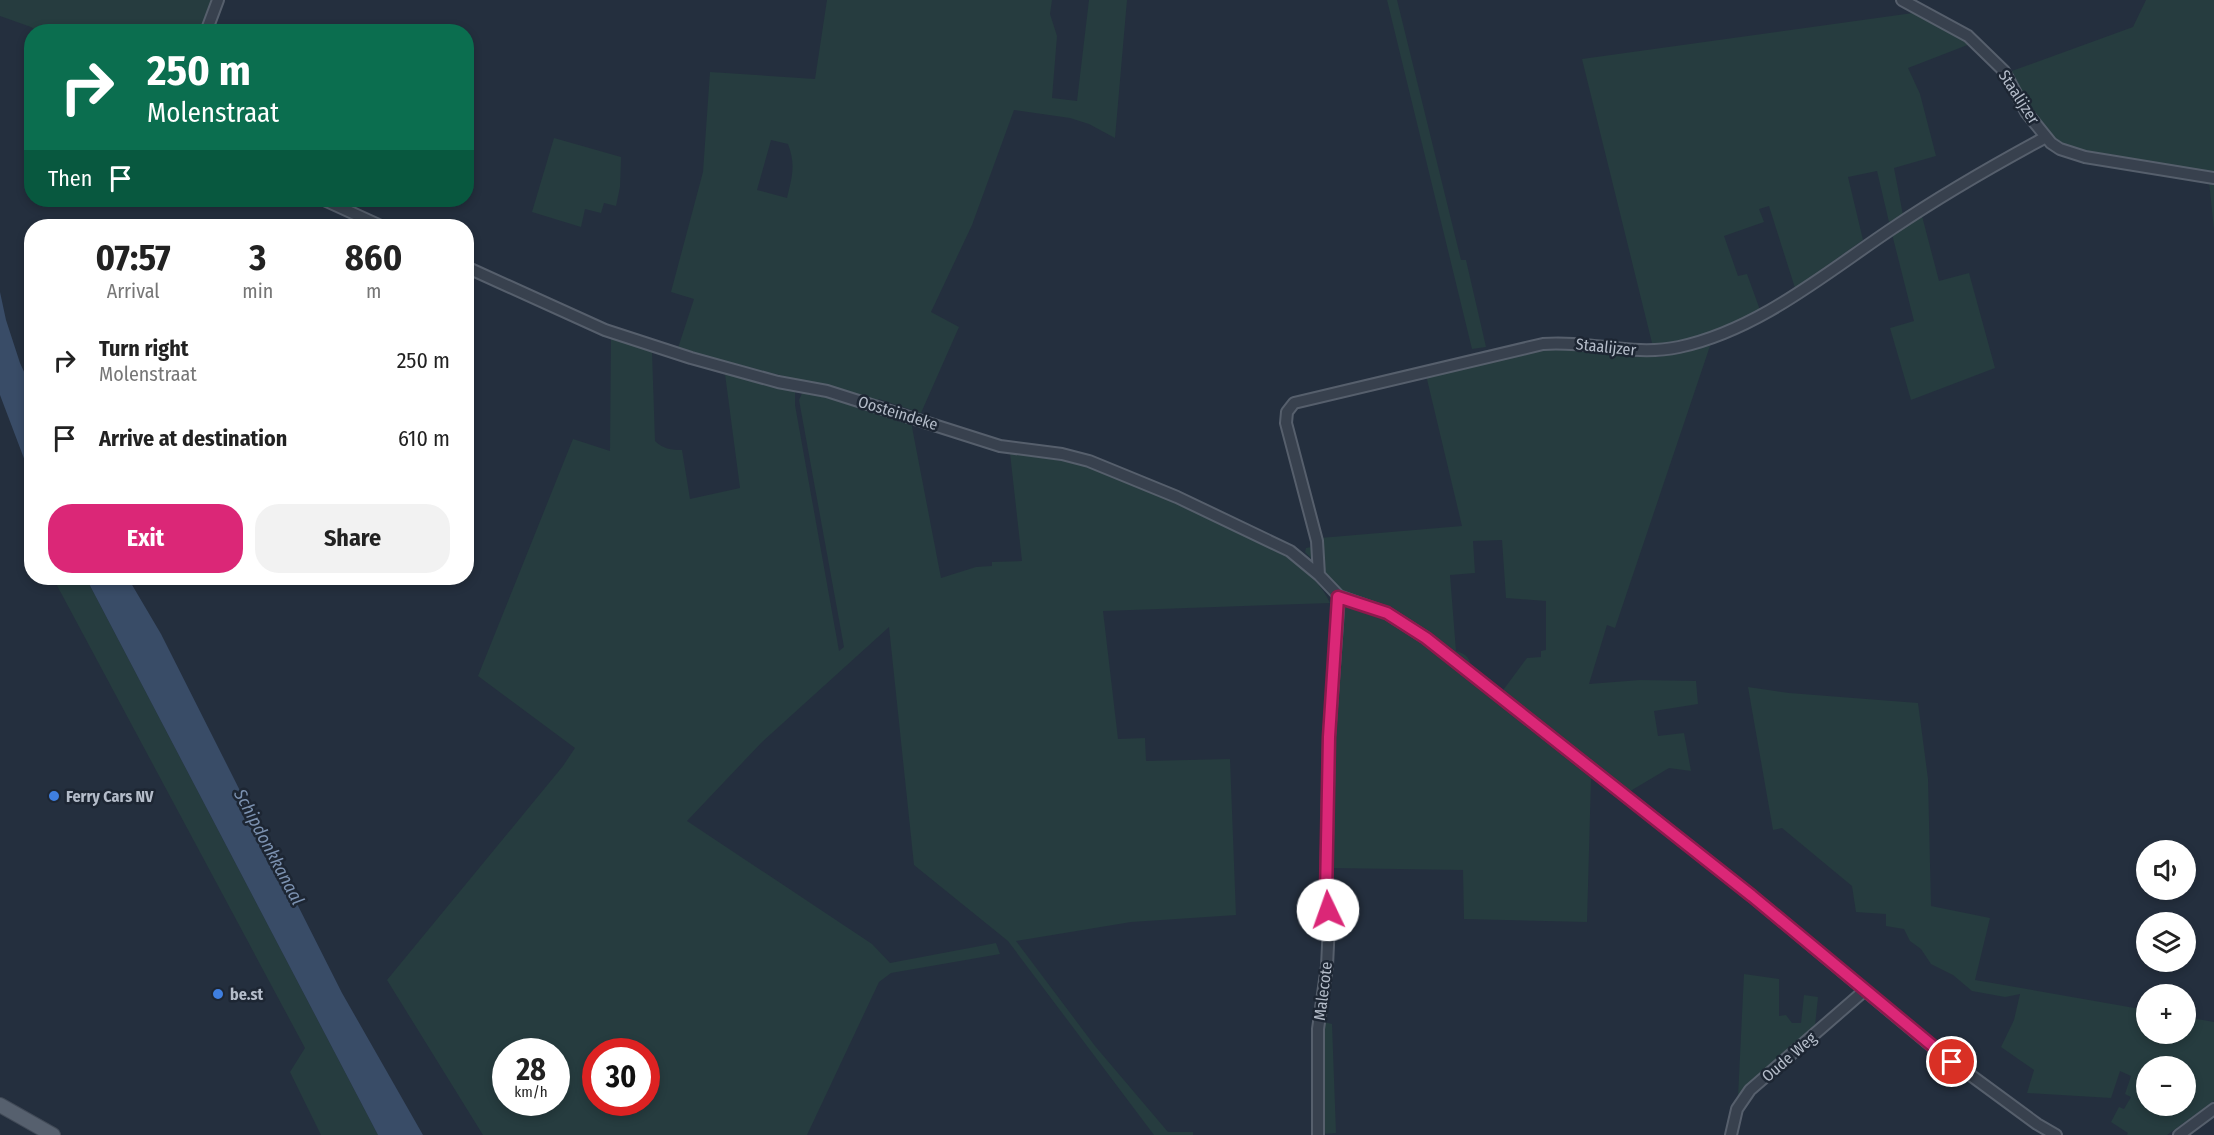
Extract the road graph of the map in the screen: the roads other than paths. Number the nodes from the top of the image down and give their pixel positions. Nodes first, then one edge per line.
1 (218, 0) edge
2 (1902, 0) edge
3 (209, 24) edge
4 (2046, 137) junction
5 (2214, 178) edge
6 (339, 207) edge
7 (366, 219) edge
8 (474, 271) edge
9 (1319, 575) junction
10 (1342, 597) junction
11 (1864, 991) junction
12 (0, 1105) edge
13 (2214, 1109) edge
14 (53, 1135) edge
15 (1318, 1135) edge
16 (1731, 1135) edge
17 (2055, 1135) edge
18 (2179, 1135) edge

1 - 3 street
2 - 4 street, Staalijzer
4 - 5 street, Staalijzer
4 - 9 street, Staalijzer
6 - 7 street
8 - 9 street, Oosteindeke
9 - 10 street, Oosteindeke
10 - 11 street
10 - 15 street, Malecote
11 - 16 street, Oude Weg
11 - 17 street
12 - 14 main road
13 - 18 street

